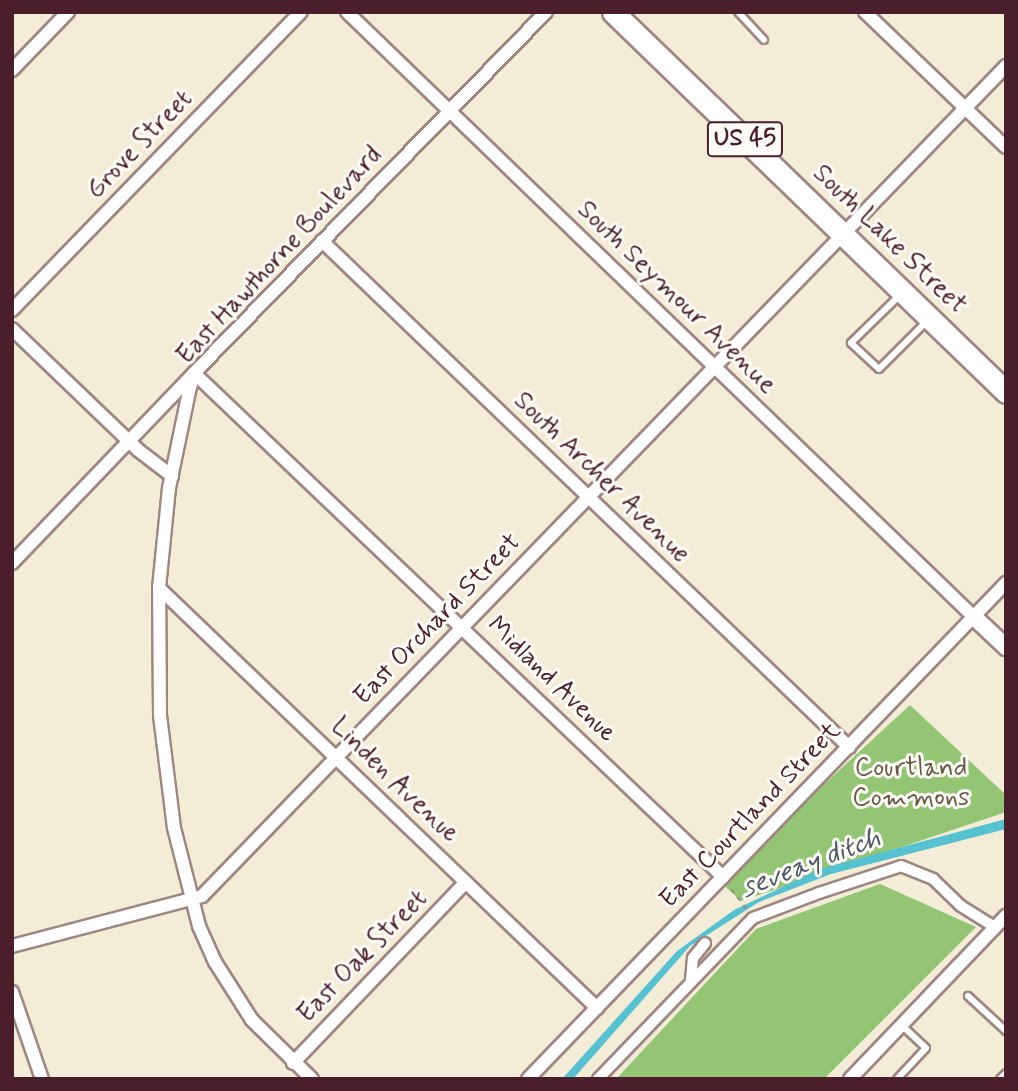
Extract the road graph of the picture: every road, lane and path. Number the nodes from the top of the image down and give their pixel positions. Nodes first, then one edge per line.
1 (68, 12) edge
2 (301, 12) edge
3 (346, 12) edge
4 (546, 12) edge
5 (613, 12) edge
6 (738, 12) edge
7 (865, 12) edge
8 (764, 40) dead end
9 (1006, 66) edge
10 (12, 70) edge
11 (965, 107) junction
12 (449, 112) junction
13 (1006, 147) edge
14 (841, 232) junction
15 (322, 241) junction
16 (903, 292) junction
17 (12, 310) edge
18 (930, 318) junction
19 (12, 329) edge
20 (714, 366) junction
21 (194, 373) junction
22 (1006, 391) edge
23 (129, 441) junction
24 (172, 476) junction
25 (588, 497) junction
26 (12, 563) edge
27 (1006, 583) edge
28 (159, 588) junction
29 (974, 617) junction
30 (463, 627) junction
31 (1004, 643) edge
32 (849, 747) junction
33 (336, 757) junction
34 (723, 877) junction
35 (466, 882) junction
36 (731, 889) dead end
37 (192, 902) junction
38 (1006, 916) edge
39 (753, 918) junction
40 (995, 927) junction
41 (705, 943) dead end
42 (12, 946) edge
43 (691, 980) junction
44 (12, 992) edge
45 (968, 996) dead end
46 (597, 1007) junction
47 (901, 1025) junction
48 (1006, 1031) edge
49 (293, 1062) junction
50 (1006, 1073) edge
51 (42, 1079) edge
52 (312, 1079) edge
53 (528, 1079) edge
54 (598, 1079) edge
55 (850, 1079) edge
56 (897, 1079) edge
57 (1000, 1079) edge

1 - 10 street
2 - 17 street, Grove Street
3 - 12 street, South Seymour Avenue
4 - 12 street, East Hawthorne Boulevard
5 - 14 main road, South Lake Street / US 45
6 - 8 lane
7 - 11 street
9 - 11 street, East Orchard Street
11 - 13 street
11 - 14 street, East Orchard Street
12 - 15 street, East Hawthorne Boulevard
12 - 20 street, South Seymour Avenue
14 - 16 main road, South Lake Street / US 45
14 - 20 street, East Orchard Street
15 - 21 street, East Hawthorne Boulevard
15 - 25 street, South Archer Avenue
16 - 18 main road, South Lake Street / US 45
16 - 18 lane
18 - 22 main road, South Lake Street / US 45
19 - 23 street
20 - 25 street, East Orchard Street
20 - 29 street, South Seymour Avenue
21 - 23 street
21 - 24 street, East Hawthorne Boulevard
21 - 30 street, Midland Avenue
23 - 24 street
23 - 26 street
24 - 28 street, East Hawthorne Boulevard
25 - 30 street, East Orchard Street
25 - 32 street, South Archer Avenue
27 - 29 street, East Courtland Street
28 - 33 street, Linden Avenue
28 - 37 street, East Hawthorne Boulevard
29 - 31 street
29 - 32 street, East Courtland Street
30 - 33 street, East Orchard Street
30 - 34 street, Midland Avenue
32 - 34 street, East Courtland Street
33 - 35 street, Linden Avenue
33 - 37 street, East Orchard Street
34 - 46 street, East Courtland Street
35 - 46 street, Linden Avenue
35 - 49 street, East Oak Street
36 - 39 path
37 - 42 street
37 - 49 street, East Hawthorne Boulevard
38 - 40 street
39 - 40 street
39 - 43 street
40 - 47 street
41 - 43 street
43 - 54 street
44 - 51 street
45 - 48 lane
46 - 53 street, East Courtland Street
47 - 55 street
47 - 56 lane
49 - 52 street, East Hawthorne Boulevard
50 - 57 lane

